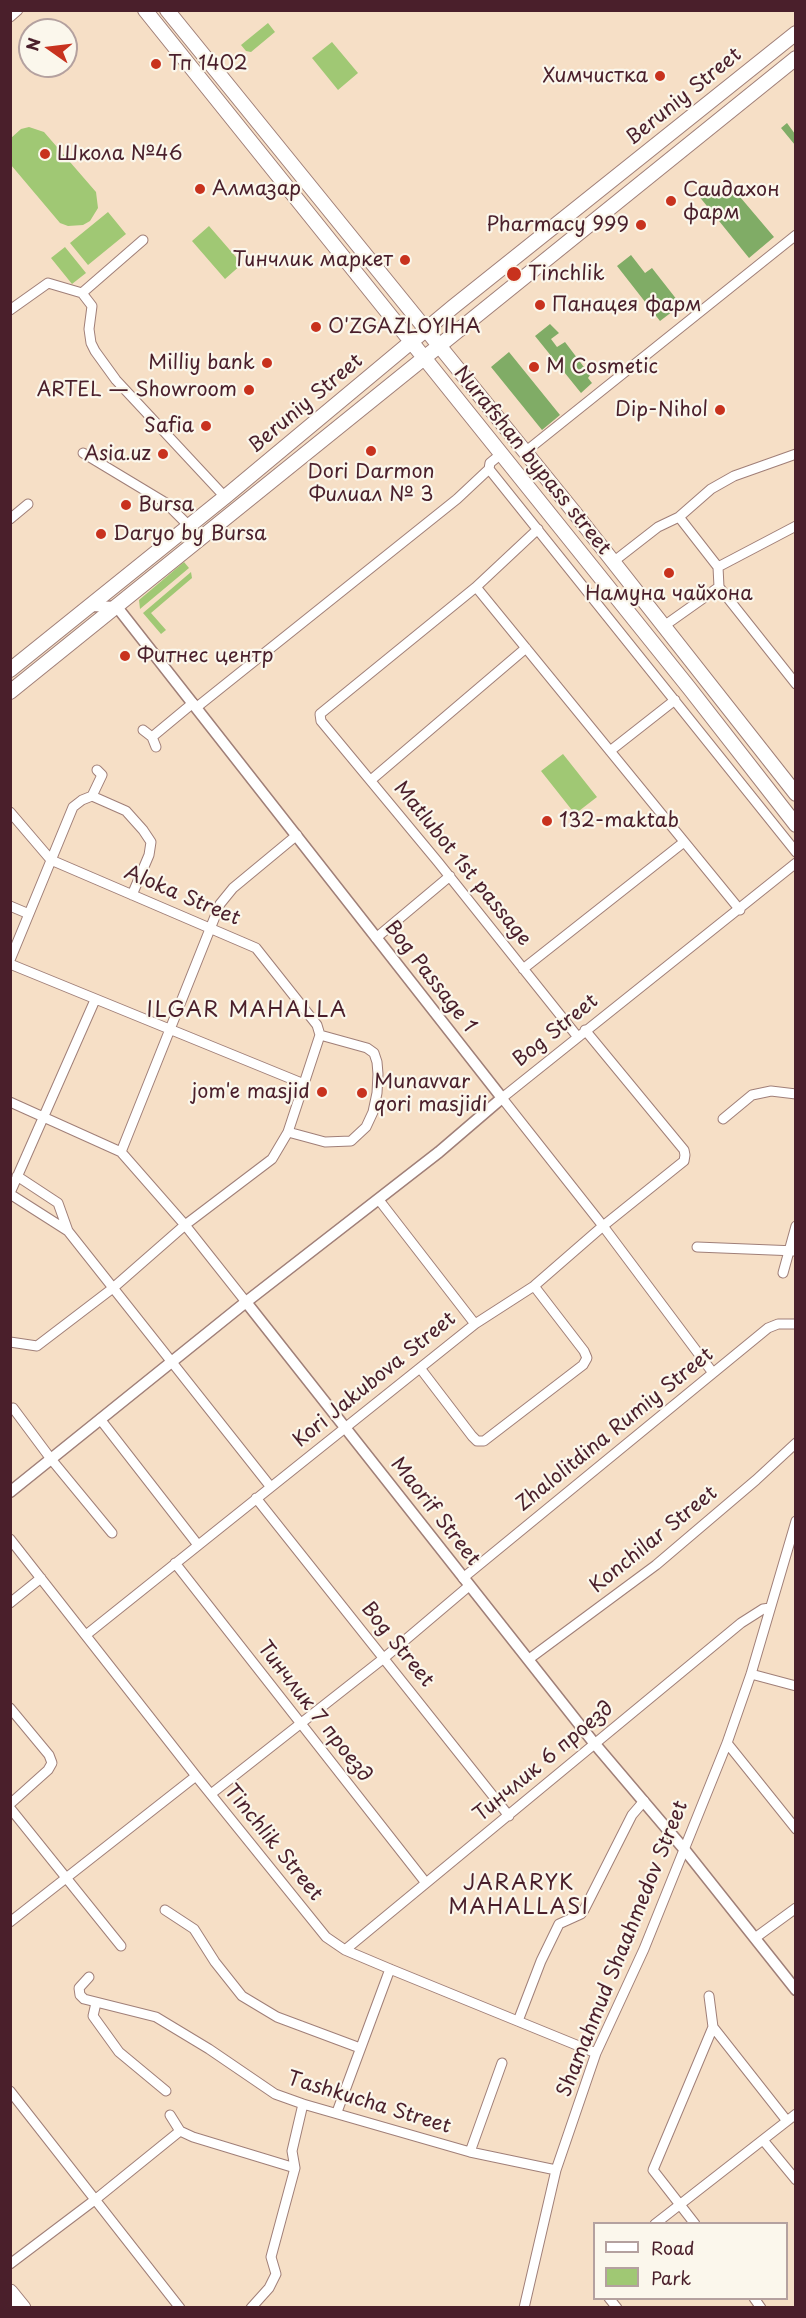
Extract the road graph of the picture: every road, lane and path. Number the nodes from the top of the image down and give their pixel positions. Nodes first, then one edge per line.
1 (18, 10) edge
2 (145, 10) edge
3 (167, 10) edge
4 (10, 17) edge
5 (795, 33) edge
6 (795, 58) edge
7 (266, 130) junction
8 (251, 142) junction
9 (310, 186) junction
10 (295, 197) junction
11 (795, 236) edge
12 (143, 240) dead end
13 (82, 293) junction
14 (10, 310) edge
15 (426, 329) junction
16 (411, 341) junction
17 (439, 345) junction
18 (424, 357) junction
19 (525, 452) junction
20 (83, 453) dead end
21 (501, 454) junction
22 (795, 454) edge
23 (489, 469) junction
24 (225, 497) junction
25 (28, 504) dead end
26 (574, 512) junction
27 (679, 517) junction
28 (10, 519) edge
29 (558, 524) junction
30 (189, 526) junction
31 (795, 526) edge
32 (538, 529) junction
33 (613, 562) junction
34 (718, 567) junction
35 (124, 579) junction
36 (476, 587) junction
37 (719, 587) junction
38 (90, 606) junction
39 (117, 607) junction
40 (664, 626) junction
41 (679, 645) junction
42 (526, 648) junction
43 (664, 657) junction
44 (10, 670) edge
45 (795, 684) edge
46 (10, 692) edge
47 (675, 700) junction
48 (195, 705) junction
49 (142, 730) dead end
50 (152, 737) junction
51 (156, 747) dead end
52 (610, 751) junction
53 (97, 770) dead end
54 (371, 780) junction
55 (795, 794) edge
56 (92, 796) junction
57 (10, 812) edge
58 (795, 825) edge
59 (297, 835) junction
60 (684, 842) junction
61 (795, 852) edge
62 (51, 860) junction
63 (795, 863) edge
64 (450, 876) junction
65 (132, 895) junction
66 (10, 906) edge
67 (740, 910) junction
68 (29, 915) junction
69 (210, 928) junction
70 (376, 938) junction
71 (10, 962) edge
72 (523, 969) junction
73 (95, 1000) junction
74 (170, 1030) junction
75 (581, 1033) junction
76 (320, 1035) junction
77 (304, 1084) junction
78 (795, 1094) edge
79 (502, 1098) junction
80 (10, 1102) edge
81 (44, 1118) junction
82 (723, 1119) dead end
83 (288, 1132) junction
84 (121, 1152) junction
85 (686, 1155) joint
86 (16, 1176) junction
87 (10, 1194) edge
88 (379, 1200) junction
89 (185, 1225) junction
90 (603, 1226) junction
91 (795, 1226) edge
92 (68, 1231) junction
93 (697, 1247) dead end
94 (792, 1251) edge
95 (783, 1273) dead end
96 (534, 1286) junction
97 (113, 1288) junction
98 (246, 1302) junction
99 (475, 1324) junction
100 (795, 1324) edge
101 (10, 1342) edge
102 (172, 1361) junction
103 (420, 1368) junction
104 (713, 1373) junction
105 (13, 1408) dead end
106 (100, 1419) junction
107 (347, 1428) junction
108 (795, 1443) edge
109 (51, 1459) junction
110 (270, 1486) junction
111 (10, 1491) edge
112 (256, 1498) junction
113 (795, 1521) edge
114 (112, 1533) dead end
115 (10, 1539) edge
116 (198, 1545) junction
117 (175, 1563) junction
118 (785, 1563) junction
119 (795, 1566) edge
120 (41, 1578) junction
121 (466, 1582) junction
122 (10, 1603) edge
123 (770, 1608) junction
124 (86, 1635) junction
125 (384, 1658) junction
126 (529, 1659) junction
127 (751, 1674) junction
128 (795, 1686) edge
129 (10, 1708) edge
130 (300, 1725) junction
131 (594, 1743) junction
132 (727, 1743) junction
133 (196, 1776) junction
134 (211, 1794) junction
135 (644, 1801) junction
136 (10, 1806) edge
137 (509, 1816) junction
138 (795, 1828) edge
139 (684, 1849) junction
140 (66, 1879) junction
141 (426, 1882) junction
142 (795, 1908) edge
143 (165, 1910) dead end
144 (10, 1922) edge
145 (756, 1938) junction
146 (121, 1946) dead end
147 (345, 1950) junction
148 (390, 1969) junction
149 (89, 1977) dead end
150 (795, 1990) edge
151 (709, 1996) dead end
152 (96, 2003) junction
153 (518, 2021) junction
154 (713, 2027) junction
155 (360, 2048) junction
156 (596, 2053) junction
157 (502, 2063) dead end
158 (10, 2091) edge
159 (166, 2091) dead end
160 (303, 2104) junction
161 (337, 2112) junction
162 (795, 2114) edge
163 (170, 2115) dead end
164 (787, 2121) junction
165 (180, 2131) junction
166 (763, 2140) junction
167 (470, 2152) junction
168 (295, 2168) junction
169 (556, 2170) junction
170 (795, 2180) edge
171 (96, 2199) junction
172 (679, 2204) junction
173 (656, 2222) edge
174 (694, 2222) edge
175 (10, 2264) edge
176 (10, 2292) edge
177 (23, 2307) edge
178 (180, 2307) edge
179 (251, 2307) edge
180 (524, 2307) edge

1 - 4 street
2 - 8 main road, Nurafshan bypass street
3 - 7 main road, Nurafshan bypass street
5 - 15 main road, Beruniy Street
6 - 17 main road, Beruniy Street
7 - 8 main road
7 - 9 main road, Nurafshan bypass street
8 - 10 main road, Nurafshan bypass street
9 - 10 main road
9 - 15 main road, Nurafshan bypass street
10 - 16 main road, Nurafshan bypass street
11 - 19 street
12 - 13 street
13 - 14 street
13 - 24 street
15 - 16 main road, Beruniy Street
15 - 17 main road, Nurafshan bypass street
16 - 18 main road, Nurafshan bypass street
16 - 24 main road, Beruniy Street
17 - 18 main road, Beruniy Street
17 - 19 main road, Nurafshan bypass street
18 - 21 main road, Nurafshan bypass street
18 - 39 main road, Beruniy Street
19 - 26 main road, Nurafshan bypass street
20 - 30 street
21 - 23 street
21 - 29 main road, Nurafshan bypass street
22 - 27 street
23 - 32 street
23 - 48 street
24 - 30 main road, Beruniy Street
25 - 28 street
26 - 29 main road
26 - 33 main road, Nurafshan bypass street
27 - 33 street
27 - 34 street
29 - 43 main road, Nurafshan bypass street
30 - 35 main road, Beruniy Street
31 - 34 street
32 - 36 street
32 - 47 street
33 - 40 main road, Nurafshan bypass street
34 - 37 street
35 - 38 main road, Beruniy Street
35 - 39 street
36 - 42 street
36 - 54 street, Matlubot 1st passage
37 - 40 street
37 - 45 street
38 - 39 street
38 - 44 main road, Beruniy Street
39 - 46 main road, Beruniy Street
39 - 48 street, Bog Passage 1
40 - 41 main road, Nurafshan bypass street
41 - 43 main road
41 - 55 main road, Nurafshan bypass street
42 - 52 street
42 - 54 street
43 - 58 main road, Nurafshan bypass street
47 - 52 street
47 - 61 street
48 - 50 street
48 - 59 street, Bog Passage 1
49 - 50 street
50 - 51 street
52 - 60 street
53 - 56 street
54 - 64 street, Matlubot 1st passage
56 - 62 street
56 - 65 street
57 - 62 street, Aloka Street
59 - 69 street
59 - 70 street, Bog Passage 1
60 - 67 street
60 - 72 street
62 - 65 street, Aloka Street
62 - 68 street
63 - 67 street, Bog Street
64 - 70 street
64 - 72 street, Matlubot 1st passage
65 - 69 street, Aloka Street
66 - 68 street
67 - 75 street, Bog Street
68 - 71 street
69 - 74 street
69 - 76 street, Aloka Street
70 - 79 street, Bog Passage 1
71 - 73 street
72 - 75 street, Matlubot 1st passage
73 - 74 street
73 - 81 street
74 - 77 street
74 - 84 street
75 - 79 street, Bog Street
75 - 85 street, Matlubot 1st passage
76 - 77 street
76 - 83 street
77 - 83 street
78 - 82 street
79 - 88 street, Bog Street
79 - 90 street, Bog Passage 1
80 - 81 street, Maorif Street
81 - 84 street, Maorif Street
81 - 86 street
83 - 89 street
84 - 89 street, Maorif Street
85 - 90 street, Kori Jakubova Street
86 - 87 street
86 - 92 street
87 - 92 street
88 - 98 street, Bog Street
88 - 99 street
89 - 97 street
89 - 98 street, Maorif Street
90 - 96 street, Kori Jakubova Street
90 - 104 street, Bog Passage 1
91 - 94 street
92 - 97 street
93 - 94 street
94 - 95 street
96 - 99 street, Kori Jakubova Street
96 - 103 street
97 - 101 street
97 - 102 street
98 - 102 street, Bog Street
98 - 107 street, Maorif Street
99 - 103 street, Kori Jakubova Street
100 - 104 street, Zhalolitdina Rumiy Street
102 - 106 street, Bog Street
102 - 110 street
103 - 107 street, Kori Jakubova Street
104 - 121 street, Zhalolitdina Rumiy Street
105 - 109 street
106 - 109 street, Bog Street
106 - 116 street
107 - 110 street, Kori Jakubova Street
107 - 121 street, Maorif Street
108 - 126 street, Konchilar Street
109 - 111 street, Bog Street
109 - 114 street
110 - 112 street, Kori Jakubova Street
112 - 116 street, Kori Jakubova Street
112 - 125 street, Bog Street
113 - 118 street, Shamahmud Shaahmedov Street
115 - 120 street, Tinchlik Street
116 - 117 street, Kori Jakubova Street
117 - 124 street, Kori Jakubova Street
117 - 130 street, Тинчлик 7 проезд
118 - 119 street
118 - 123 street, Shamahmud Shaahmedov Street
120 - 122 street
120 - 124 street, Tinchlik Street
121 - 125 street, Zhalolitdina Rumiy Street
121 - 126 street, Maorif Street
123 - 127 street, Shamahmud Shaahmedov Street
123 - 131 street, Тинчлик 6 проезд
124 - 133 street, Tinchlik Street
125 - 130 street, Zhalolitdina Rumiy Street
125 - 137 street, Bog Street
126 - 131 street, Maorif Street
127 - 128 street
127 - 132 street, Shamahmud Shaahmedov Street
129 - 136 street
130 - 134 street, Zhalolitdina Rumiy Street
130 - 141 street, Тинчлик 7 проезд
131 - 135 street, Maorif Street
131 - 137 street, Тинчлик 6 проезд
132 - 138 street
132 - 139 street, Shamahmud Shaahmedov Street
133 - 134 street, Tinchlik Street
133 - 140 street
134 - 147 street, Tinchlik Street
135 - 139 street, Maorif Street
135 - 153 street
136 - 140 street
137 - 141 street, Тинчлик 6 проезд
139 - 145 street, Maorif Street
139 - 156 street, Shamahmud Shaahmedov Street
140 - 144 street
140 - 146 street
141 - 147 street, Тинчлик 6 проезд
142 - 145 street
143 - 155 street
145 - 150 street, Maorif Street
147 - 148 street, Tinchlik Street
148 - 153 street, Tinchlik Street
148 - 155 street
149 - 152 street
151 - 154 street
152 - 159 street
152 - 160 street, Tаshkucha Street
153 - 156 street, Tinchlik Street
154 - 164 street
154 - 172 street
155 - 161 street
156 - 169 street, Shamahmud Shaahmedov Street
157 - 167 street
158 - 171 street
160 - 161 street, Tаshkucha Street
160 - 168 street
161 - 167 street, Tаshkucha Street
162 - 164 street
163 - 165 street
164 - 166 street
165 - 168 street
165 - 171 street
166 - 170 street
166 - 172 street
167 - 169 street, Tаshkucha Street
168 - 179 street
169 - 180 street, Shamahmud Shaahmedov Street
171 - 175 street
171 - 178 street
172 - 173 street
172 - 174 street
176 - 177 highway

